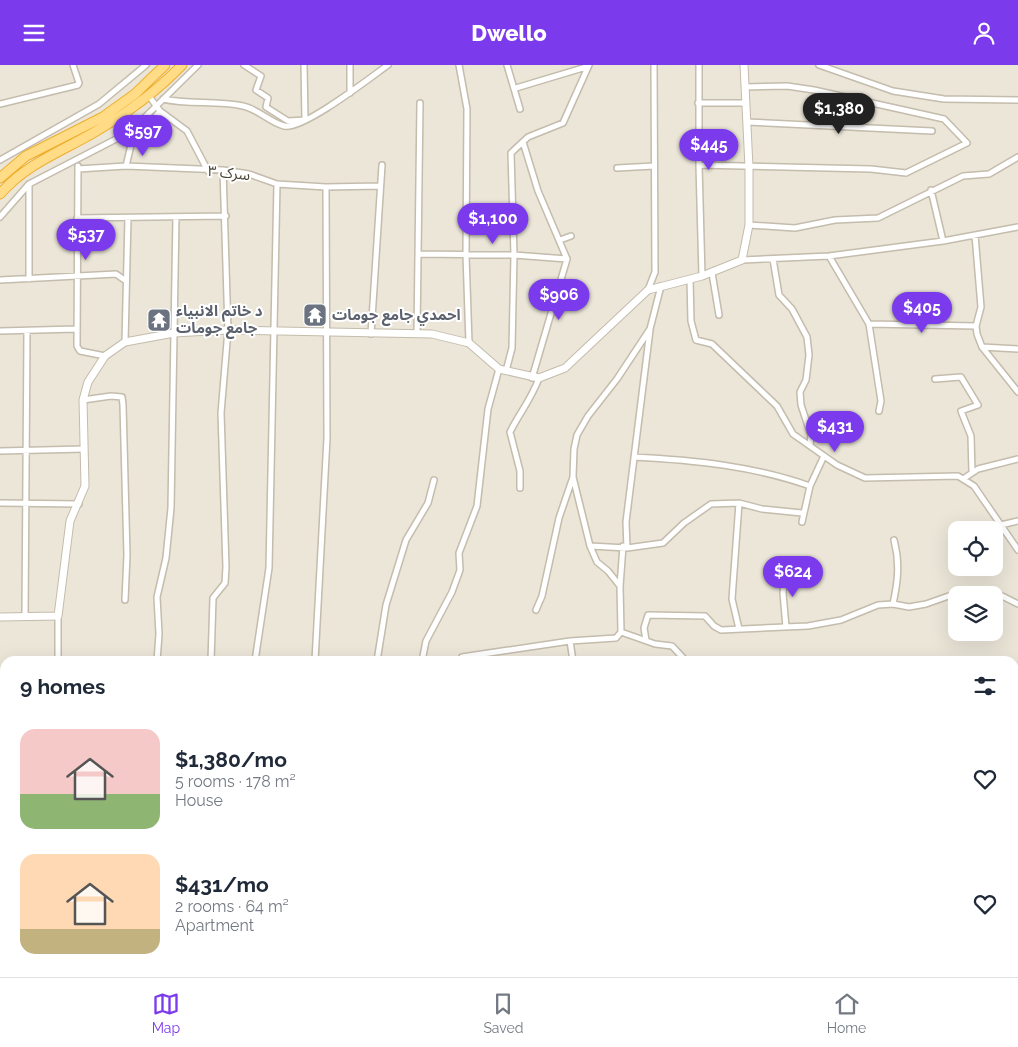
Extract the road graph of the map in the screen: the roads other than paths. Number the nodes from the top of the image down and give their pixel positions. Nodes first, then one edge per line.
1 (73, 65) edge
2 (146, 65) edge
3 (166, 65) edge
4 (182, 65) edge
5 (198, 65) edge
6 (244, 65) edge
7 (304, 65) edge
8 (350, 65) edge
9 (388, 65) edge
10 (460, 65) edge
11 (507, 65) edge
12 (654, 65) edge
13 (699, 65) edge
14 (744, 65) edge
15 (819, 65) edge
16 (587, 66) edge
17 (745, 87) junction
18 (516, 88) junction
19 (350, 93) junction
20 (149, 97) junction
21 (163, 99) junction
22 (1018, 100) edge
23 (420, 103) dead end
24 (698, 103) junction
25 (745, 103) junction
26 (0, 104) edge
27 (156, 106) junction
28 (520, 109) dead end
29 (160, 111) junction
30 (305, 120) junction
31 (747, 122) junction
32 (932, 131) dead end
33 (523, 142) junction
34 (1018, 157) edge
35 (0, 160) edge
36 (78, 160) junction
37 (382, 165) dead end
38 (699, 165) junction
39 (126, 166) junction
40 (654, 166) junction
41 (749, 167) junction
42 (617, 168) dead end
43 (78, 169) junction
44 (223, 170) junction
45 (208, 171) junction
46 (0, 178) edge
47 (277, 183) junction
48 (29, 184) junction
49 (379, 186) junction
50 (326, 187) junction
51 (931, 190) junction
52 (0, 194) edge
53 (226, 216) junction
54 (0, 217) edge
55 (176, 217) junction
56 (77, 218) junction
57 (128, 218) junction
58 (749, 225) junction
59 (1018, 227) edge
60 (975, 235) junction
61 (571, 236) dead end
62 (560, 240) junction
63 (943, 241) junction
64 (418, 254) junction
65 (466, 255) junction
66 (514, 255) junction
67 (829, 256) junction
68 (567, 259) junction
69 (773, 259) junction
70 (742, 260) junction
71 (712, 273) junction
72 (76, 276) junction
73 (702, 276) junction
74 (29, 279) junction
75 (0, 280) edge
76 (690, 280) junction
77 (126, 281) junction
78 (661, 286) junction
79 (648, 290) junction
80 (719, 315) dead end
81 (869, 324) junction
82 (976, 326) junction
83 (76, 329) junction
84 (650, 329) junction
85 (228, 330) junction
86 (0, 331) edge
87 (27, 331) junction
88 (275, 331) junction
89 (174, 333) junction
90 (327, 333) junction
91 (418, 333) junction
92 (372, 334) junction
93 (126, 342) junction
94 (469, 343) junction
95 (982, 347) junction
96 (1018, 349) edge
97 (105, 356) junction
98 (503, 370) junction
99 (536, 378) junction
100 (935, 379) dead end
101 (1018, 392) edge
102 (83, 400) junction
103 (879, 411) dead end
104 (810, 445) junction
105 (84, 449) junction
106 (0, 451) edge
107 (26, 451) junction
108 (634, 457) junction
109 (823, 457) junction
110 (1018, 459) edge
111 (972, 473) junction
112 (573, 477) junction
113 (963, 479) junction
114 (434, 480) dead end
115 (810, 486) junction
116 (520, 488) dead end
117 (0, 503) edge
118 (740, 503) junction
119 (26, 504) junction
120 (79, 504) junction
121 (802, 513) junction
122 (998, 521) edge
123 (1018, 521) edge
124 (802, 522) dead end
125 (1003, 525) edge
126 (1003, 528) edge
127 (894, 540) dead end
128 (590, 546) junction
129 (625, 547) junction
130 (1018, 550) edge
131 (785, 568) dead end
132 (620, 586) junction
133 (125, 600) dead end
134 (893, 603) junction
135 (1018, 604) edge
136 (536, 611) dead end
137 (25, 616) junction
138 (58, 616) junction
139 (0, 617) edge
140 (786, 627) junction
141 (738, 629) junction
142 (621, 632) junction
143 (646, 640) junction
144 (570, 641) junction
145 (58, 656) edge
146 (157, 656) edge
147 (211, 656) edge
148 (256, 656) edge
149 (315, 656) edge
150 (378, 656) edge
151 (423, 656) edge
152 (469, 656) edge
153 (573, 656) edge
154 (681, 656) edge

1 - 26 street
2 - 35 street
3 - 46 highway
4 - 20 highway
5 - 21 street
6 - 30 street
7 - 30 street
8 - 19 street
9 - 19 street
10 - 65 street
11 - 18 street
12 - 40 street
13 - 24 street
14 - 17 street
15 - 22 street
16 - 18 street
16 - 33 street
17 - 25 street
17 - 41 street
18 - 28 street
19 - 30 street
20 - 27 street
20 - 52 highway
21 - 27 street
21 - 30 street
23 - 64 street
24 - 25 street
24 - 38 street
25 - 31 street
27 - 29 street
27 - 36 street
29 - 39 street
29 - 45 street
31 - 32 street
31 - 41 street
33 - 62 street
33 - 66 street
34 - 51 street
36 - 43 street
36 - 48 street
37 - 49 street
38 - 41 street
38 - 73 street
39 - 43 street, سرک ۳
39 - 45 street, سرک ۳
40 - 42 street
40 - 79 street
41 - 58 street
43 - 56 street
44 - 45 street, سرک ۳
44 - 47 street, سرک ۳
44 - 53 street
47 - 50 street, سرک ۳
47 - 88 street
48 - 54 street
48 - 74 street
49 - 50 street, سرک ۳
49 - 92 street
50 - 90 street
51 - 58 street
51 - 63 street
53 - 55 street
53 - 85 street
55 - 57 street
55 - 89 street
56 - 57 street
56 - 72 street
57 - 77 street
58 - 70 street
59 - 60 street
60 - 63 street
60 - 82 street
61 - 62 street
62 - 68 street
63 - 67 street
64 - 65 street
64 - 91 street
65 - 66 street
65 - 94 street
66 - 68 street
66 - 98 street
67 - 69 street
67 - 81 street
68 - 99 street
69 - 70 street
69 - 104 street
70 - 71 street
71 - 73 street
71 - 80 street
72 - 74 street
72 - 77 street
72 - 83 street
73 - 76 street
74 - 75 street
76 - 78 street
76 - 104 street
77 - 93 street
78 - 79 street
78 - 84 street
79 - 99 street
81 - 82 street
81 - 103 street
82 - 95 street
83 - 87 street
83 - 97 street
84 - 108 street
84 - 112 street
85 - 88 street
85 - 89 street
85 - 147 street
86 - 87 street
87 - 107 street
88 - 90 street
88 - 148 street
89 - 93 street
89 - 146 street
90 - 92 street
90 - 149 street
91 - 92 street
91 - 94 street
93 - 97 street
94 - 98 street
95 - 96 street
95 - 101 street
97 - 102 street
98 - 99 street
98 - 151 street
99 - 116 street
100 - 111 street
102 - 105 street
102 - 133 street
104 - 109 street
105 - 107 street
105 - 120 street
106 - 107 street
107 - 119 street
108 - 115 street
108 - 129 street
109 - 113 street
109 - 115 street
110 - 111 street
111 - 113 street
112 - 128 street
112 - 136 street
113 - 122 street
114 - 150 street
115 - 121 street
117 - 119 street
118 - 121 street
118 - 129 street
118 - 141 street
119 - 120 street
119 - 137 street
120 - 138 street
121 - 124 street
123 - 125 street
126 - 130 street
127 - 134 street
128 - 129 street
128 - 132 street
129 - 132 street
131 - 140 street
132 - 142 street
134 - 135 street
134 - 140 street
137 - 138 street
137 - 139 street
138 - 145 street
140 - 141 street
141 - 143 street
142 - 143 street
142 - 144 street
143 - 154 street
144 - 152 street
144 - 153 street

